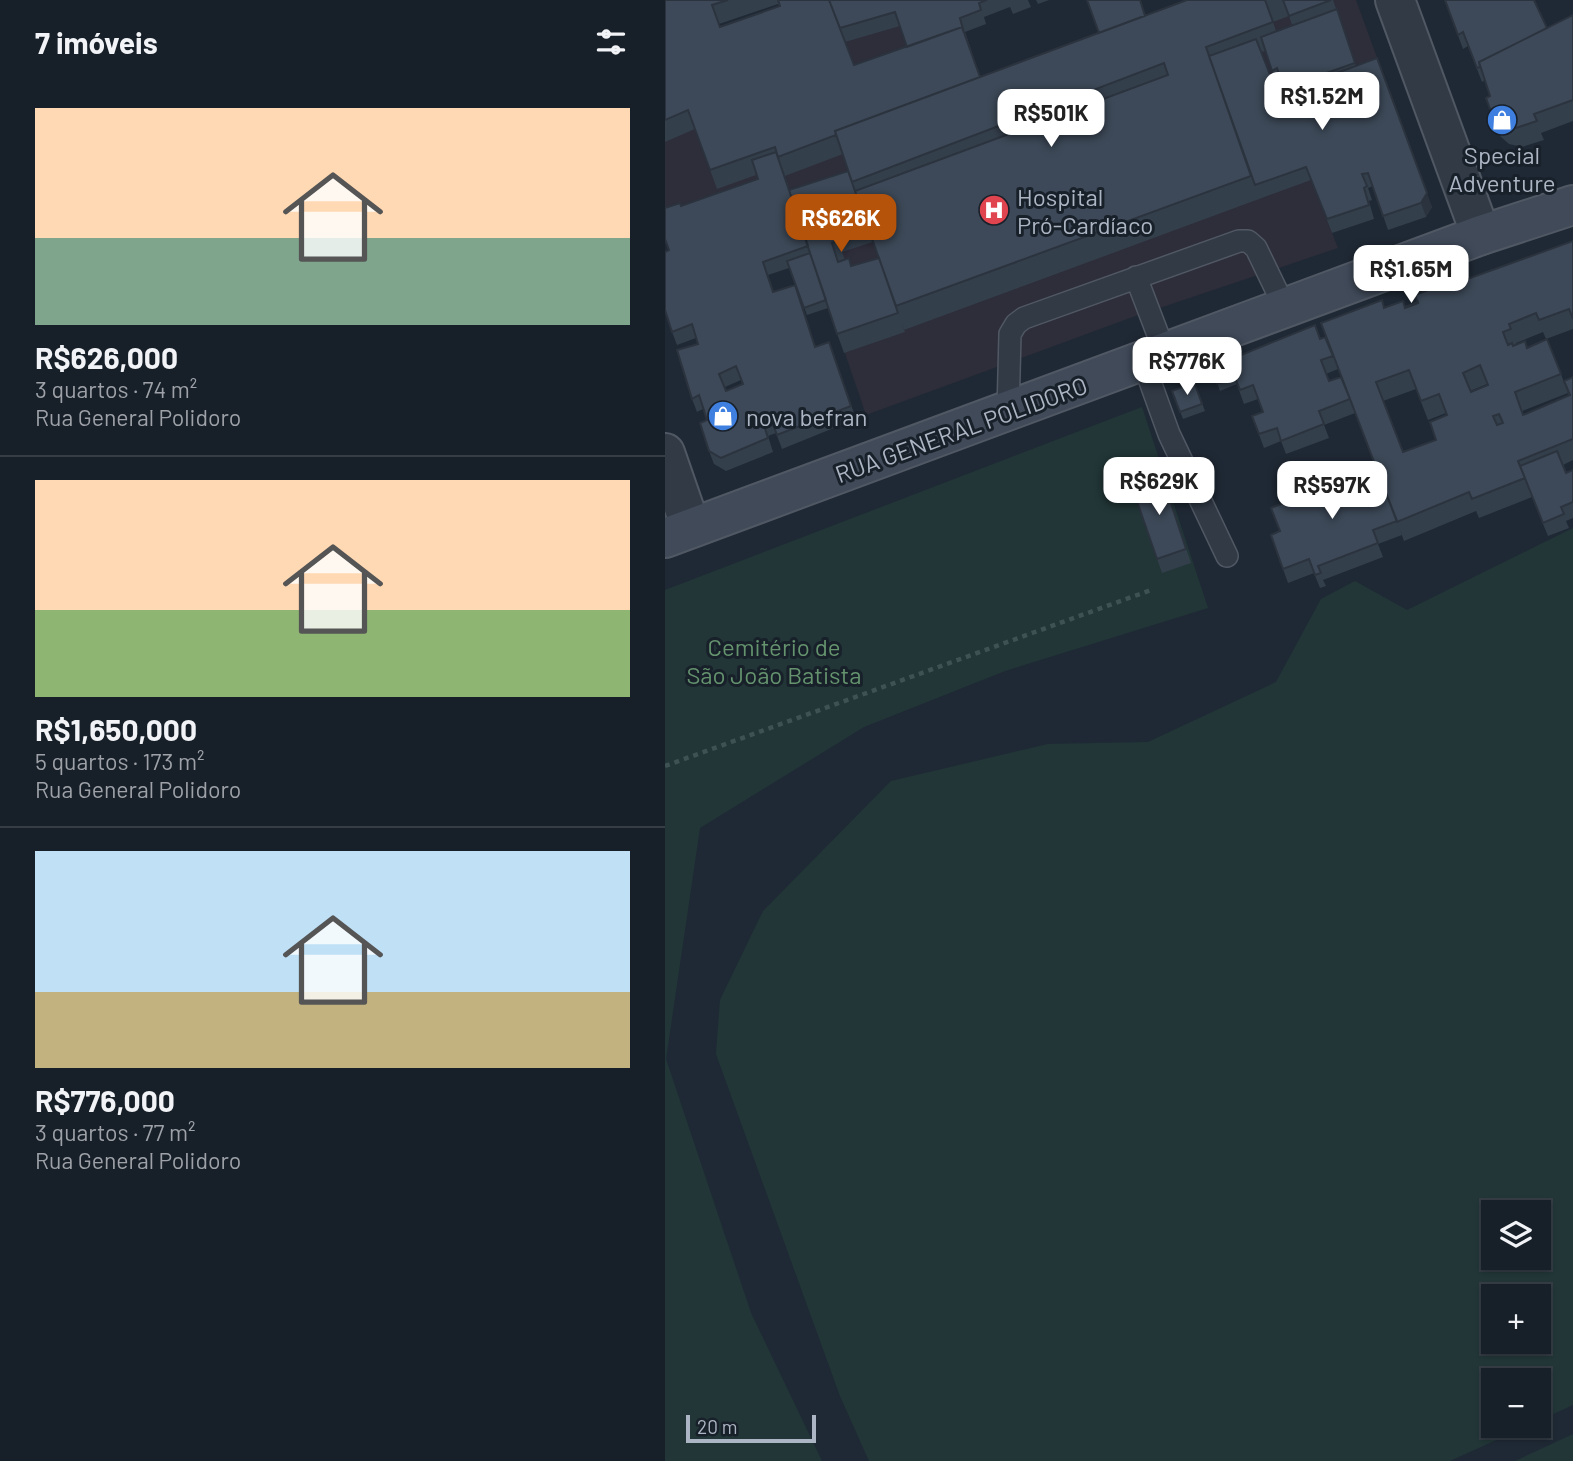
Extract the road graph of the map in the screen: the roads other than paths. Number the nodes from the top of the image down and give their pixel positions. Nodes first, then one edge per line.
1 (1395, 0) edge
2 (1573, 205) edge
3 (1481, 235) junction
4 (1136, 278) junction
5 (1285, 308) junction
6 (1154, 357) junction
7 (1008, 411) junction
8 (665, 453) edge
9 (678, 533) edge
10 (1227, 555) dead end

1 - 3 street
2 - 3 main road, RUA GENERAL POLIDORO
3 - 5 main road, RUA GENERAL POLIDORO
4 - 5 lane
4 - 6 lane
4 - 7 lane
5 - 6 main road, RUA GENERAL POLIDORO
6 - 7 main road, RUA GENERAL POLIDORO
6 - 10 lane
7 - 9 main road, RUA GENERAL POLIDORO
8 - 9 street

